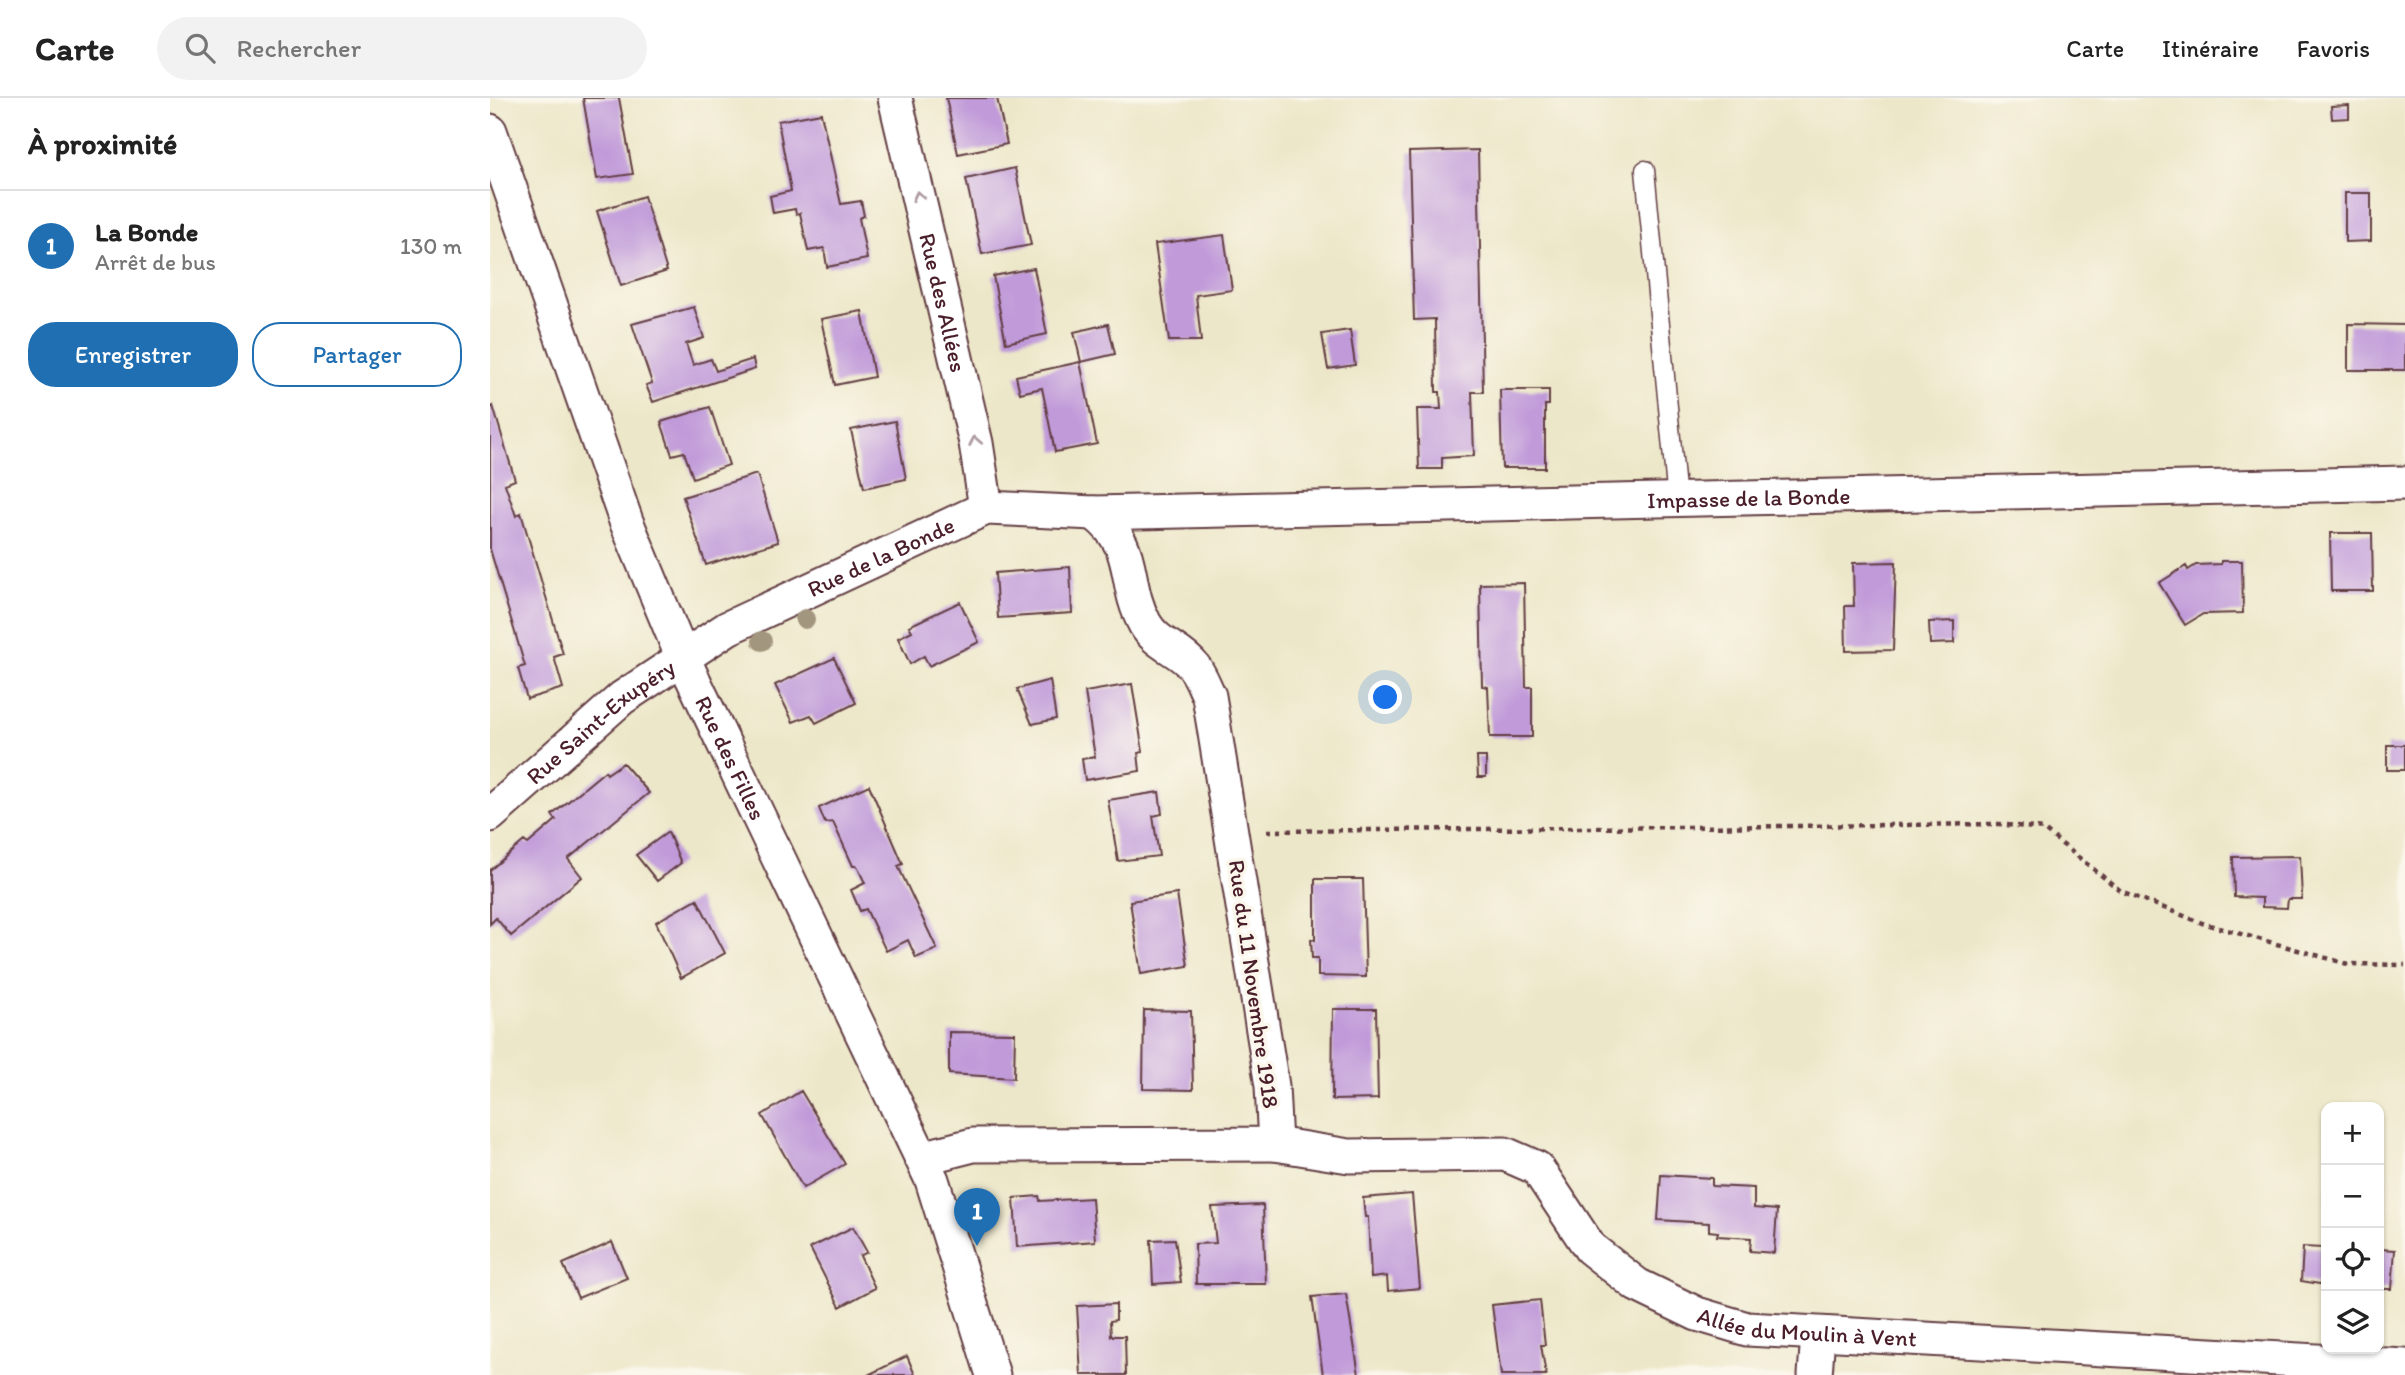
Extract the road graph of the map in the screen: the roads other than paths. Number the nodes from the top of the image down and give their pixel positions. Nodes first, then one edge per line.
1 (895, 98) edge
2 (490, 131) edge
3 (1645, 170) dead end
4 (2405, 484) edge
5 (1677, 500) junction
6 (986, 509) junction
7 (1094, 513) junction
8 (682, 656) junction
9 (490, 815) edge
10 (1275, 1144) junction
11 (922, 1158) junction
12 (1818, 1335) junction
13 (2405, 1366) edge
14 (993, 1375) edge
15 (1815, 1375) edge

6 -> 1 street, Rue des Allées
2 - 8 street, Rue des Filles
3 - 5 lane
4 - 5 street, Impasse de la Bonde
5 - 7 street, Impasse de la Bonde
6 - 7 street, Rue de la Bonde
6 - 8 street, Rue de la Bonde
7 - 10 street, Rue du 11 Novembre 1918
8 - 9 street, Rue Saint-Exupéry
8 - 11 street, Rue des Filles
10 - 11 street
10 - 12 street, Allée du Moulin à Vent
11 - 14 street, Rue des Filles
12 - 13 street, Allée du Moulin à Vent
12 - 15 street

